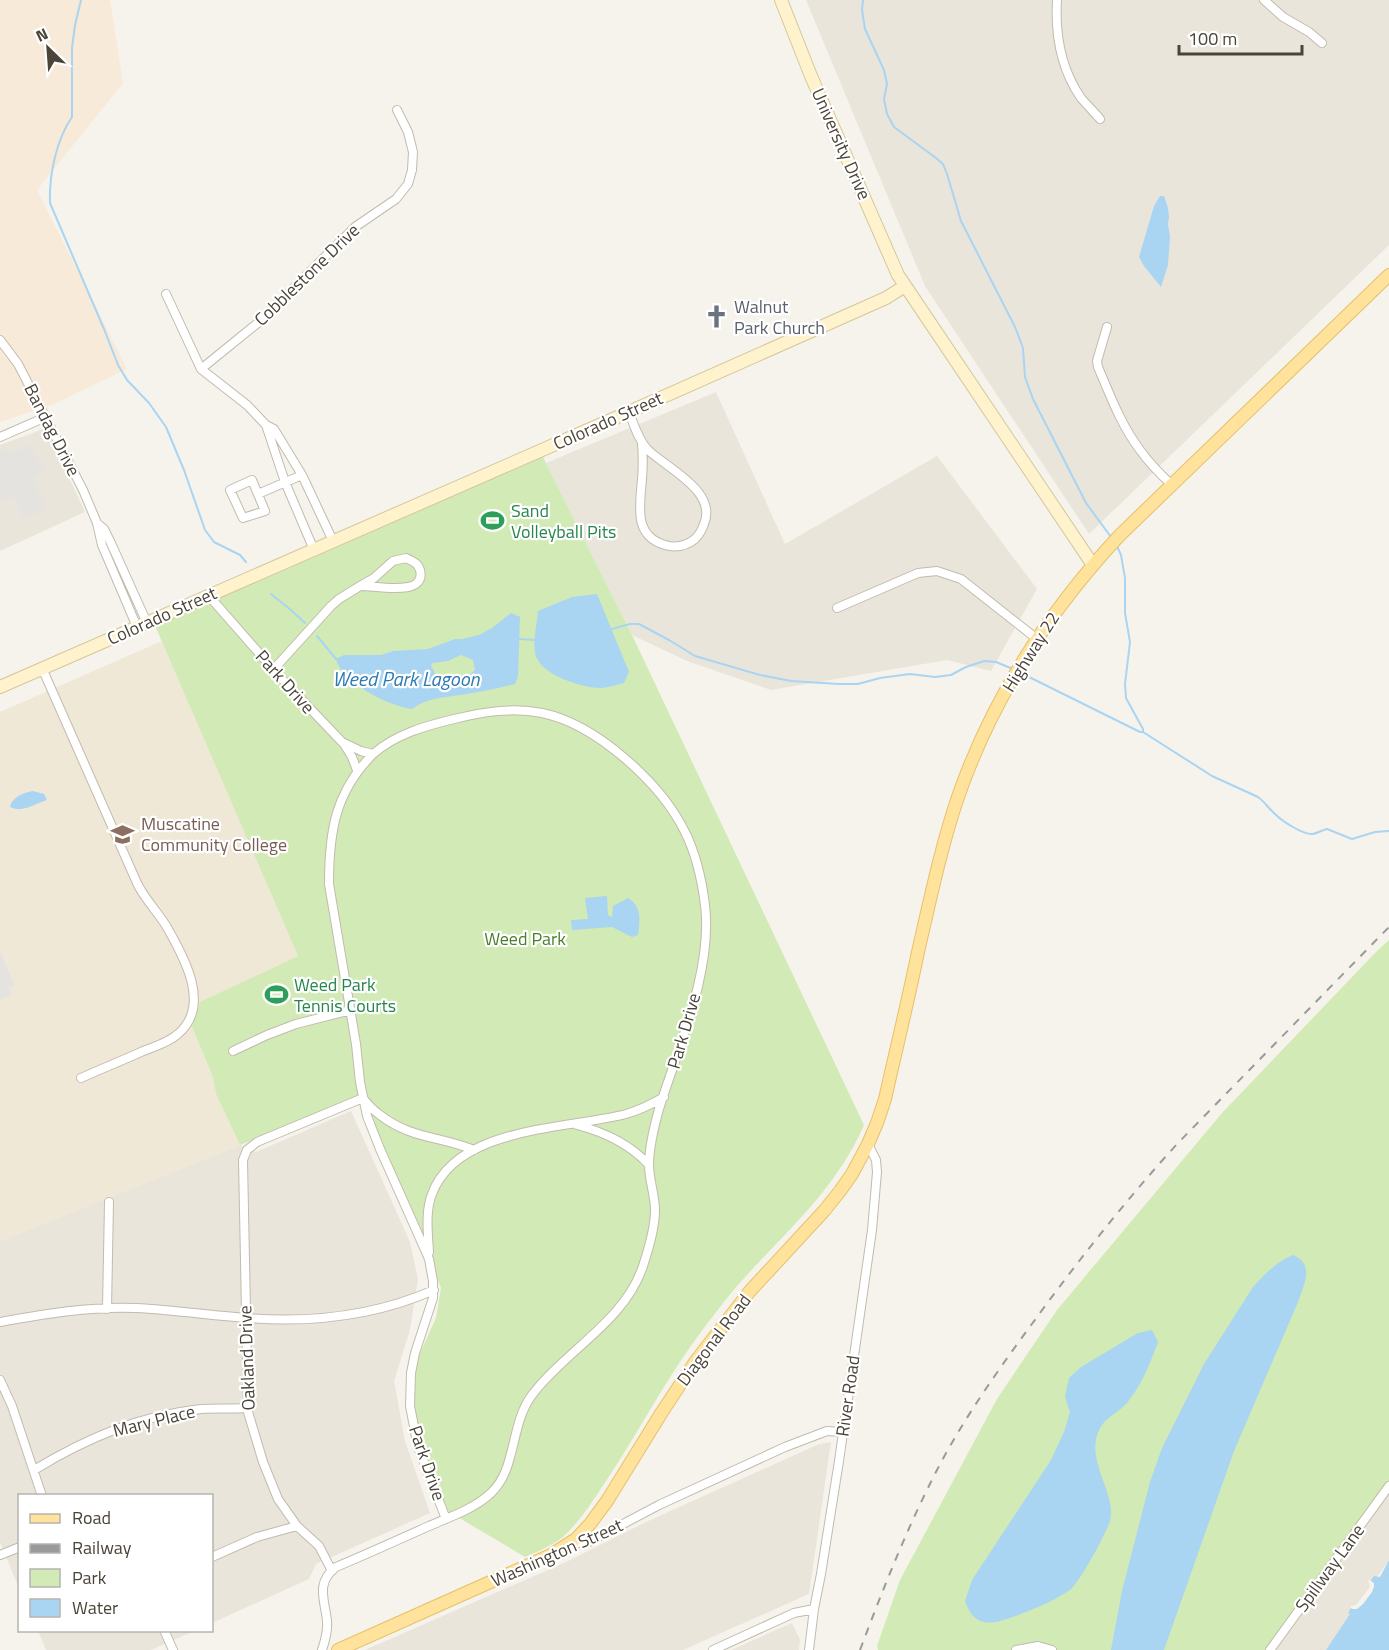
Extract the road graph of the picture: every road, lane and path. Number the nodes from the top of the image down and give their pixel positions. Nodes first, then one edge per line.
1 (781, 0) edge
2 (1057, 0) edge
3 (1264, 0) edge
4 (1322, 43) dead end
5 (397, 110) dead end
6 (1100, 118) dead end
7 (1389, 275) edge
8 (905, 286) junction
9 (166, 294) dead end
10 (1107, 327) dead end
11 (0, 340) edge
12 (201, 369) junction
13 (629, 412) junction
14 (46, 417) junction
15 (266, 425) junction
16 (0, 437) edge
17 (642, 443) junction
18 (302, 475) junction
19 (285, 482) junction
20 (1172, 485) junction
21 (258, 494) junction
22 (333, 542) junction
23 (314, 550) junction
24 (1093, 565) junction
25 (360, 586) junction
26 (209, 596) junction
27 (837, 609) dead end
28 (142, 625) junction
29 (1037, 639) junction
30 (42, 668) junction
31 (273, 670) junction
32 (0, 687) edge
33 (342, 742) junction
34 (372, 754) junction
35 (357, 770) junction
36 (351, 1010) junction
37 (233, 1051) dead end
38 (81, 1078) dead end
39 (664, 1097) junction
40 (363, 1098) junction
41 (390, 1123) junction
42 (571, 1124) junction
43 (374, 1136) junction
44 (868, 1144) junction
45 (474, 1150) junction
46 (649, 1165) junction
47 (109, 1202) dead end
48 (429, 1259) junction
49 (434, 1290) junction
50 (107, 1309) junction
51 (246, 1318) junction
52 (0, 1322) edge
53 (0, 1380) edge
54 (247, 1408) junction
55 (843, 1432) junction
56 (34, 1470) junction
57 (1389, 1486) edge
58 (41, 1494) edge
59 (446, 1519) junction
60 (297, 1526) junction
61 (569, 1544) junction
62 (18, 1547) edge
63 (0, 1555) edge
64 (213, 1557) edge
65 (332, 1571) junction
66 (814, 1609) junction
67 (165, 1632) edge
68 (173, 1650) edge
69 (322, 1650) edge
70 (338, 1650) edge
71 (713, 1650) edge
72 (809, 1650) edge
73 (1016, 1650) edge
74 (1052, 1650) edge
75 (1270, 1650) edge

1 - 8 street, University Drive
2 - 6 street
3 - 4 street
5 - 12 street, Cobblestone Drive
7 - 20 main road, Highway 22
8 - 13 street, Colorado Street
8 - 24 street
9 - 12 street
10 - 20 street
11 - 14 street, Bandag Drive
12 - 15 street
13 - 17 street
13 - 22 street, Colorado Street
14 - 16 street
14 - 28 street, Bandag Drive
15 - 18 street
15 - 19 street
17 - 17 street
18 - 19 street
18 - 22 street
19 - 21 street
19 - 23 street
20 - 24 main road, Highway 22
21 - 21 street
22 - 23 street, Colorado Street
23 - 26 street, Colorado Street
24 - 29 main road, Highway 22
25 - 25 street
25 - 31 street
26 - 28 street, Colorado Street
26 - 31 street, Park Drive
27 - 29 street
28 - 30 street, Colorado Street
29 - 44 main road, Highway 22
30 - 32 street, Colorado Street
30 - 38 street
31 - 33 street, Park Drive
33 - 34 street, Park Drive
33 - 35 street
34 - 35 street, Park Drive
34 - 39 street, Park Drive
35 - 36 street, Park Drive
36 - 37 street
36 - 40 street, Park Drive
39 - 42 street
39 - 46 street, Park Drive
40 - 41 street
40 - 43 street, Park Drive
40 - 51 street, Oakland Drive
41 - 43 street
41 - 45 street
42 - 45 street
42 - 46 street
43 - 48 street, Park Drive
44 - 55 street, River Road
44 - 61 main road, Diagonal Road
45 - 48 street
46 - 59 street, Park Drive
47 - 50 street
48 - 49 street, Park Drive
49 - 51 street
49 - 59 street, Park Drive
50 - 51 street
50 - 52 street
51 - 54 street, Oakland Drive
53 - 56 street
54 - 56 street, Mary Place
54 - 60 street, Oakland Drive
55 - 61 street, Washington Street
55 - 66 street, River Road
56 - 58 street
57 - 75 street, Spillway Lane
59 - 65 street, Park Drive
60 - 64 street
60 - 65 street, Oakland Drive
61 - 70 main road, Washington Street
62 - 63 street
65 - 69 street
66 - 71 street
66 - 72 street, River Road
67 - 68 street
73 - 74 street

